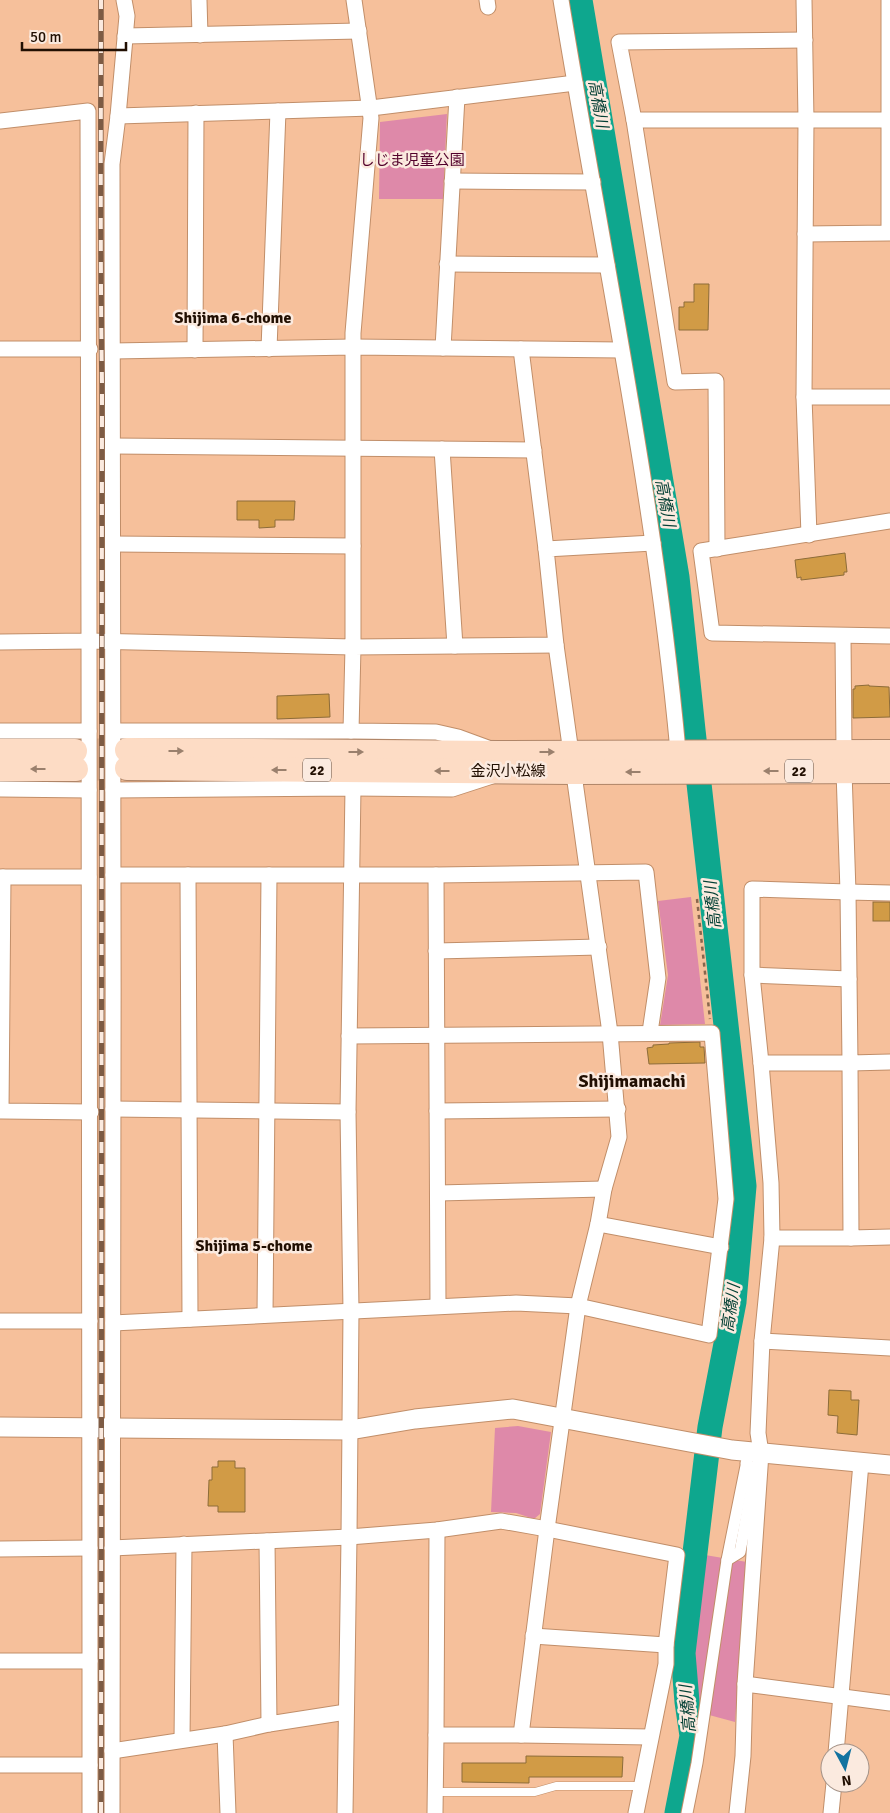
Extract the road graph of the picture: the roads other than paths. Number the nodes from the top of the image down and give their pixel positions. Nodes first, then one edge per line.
1 (124, 0) edge
2 (199, 0) edge
3 (354, 0) edge
4 (562, 0) edge
5 (804, 0) edge
6 (889, 0) edge
7 (359, 31) junction
8 (200, 34) junction
9 (125, 36) junction
10 (805, 40) junction
11 (575, 83) junction
12 (457, 97) junction
13 (371, 108) junction
14 (278, 111) junction
15 (196, 113) junction
16 (118, 116) junction
17 (634, 120) junction
18 (806, 120) junction
19 (889, 120) edge
20 (0, 121) edge
21 (452, 181) junction
22 (592, 182) junction
23 (805, 234) junction
24 (447, 264) junction
25 (607, 265) junction
26 (353, 347) junction
27 (269, 348) junction
28 (442, 348) junction
29 (90, 349) junction
30 (0, 350) edge
31 (195, 350) junction
32 (521, 350) junction
33 (621, 350) junction
34 (113, 351) junction
35 (804, 396) junction
36 (890, 396) edge
37 (113, 446) junction
38 (353, 447) junction
39 (442, 449) junction
40 (534, 450) junction
41 (890, 521) edge
42 (809, 535) junction
43 (654, 543) junction
44 (114, 544) junction
45 (353, 546) junction
46 (546, 549) junction
47 (717, 550) junction
48 (843, 636) junction
49 (890, 636) edge
50 (89, 641) junction
51 (114, 641) junction
52 (0, 642) edge
53 (556, 645) junction
54 (455, 646) junction
55 (353, 647) junction
56 (0, 731) edge
57 (89, 731) junction
58 (114, 731) junction
59 (352, 731) junction
60 (0, 751) edge
61 (890, 752) edge
62 (681, 758) junction
63 (127, 759) tunnel mouth
64 (844, 761) junction
65 (503, 762) junction
66 (573, 762) junction
67 (0, 769) edge
68 (890, 771) edge
69 (353, 788) junction
70 (0, 790) edge
71 (89, 790) junction
72 (113, 790) junction
73 (588, 874) junction
74 (113, 875) junction
75 (188, 875) junction
76 (269, 875) junction
77 (352, 875) junction
78 (436, 875) junction
79 (1, 877) edge
80 (89, 877) junction
81 (848, 892) junction
82 (890, 894) edge
83 (599, 947) junction
84 (436, 951) junction
85 (752, 975) junction
86 (849, 978) junction
87 (650, 1032) junction
88 (610, 1033) junction
89 (437, 1034) junction
90 (349, 1036) junction
91 (890, 1062) edge
92 (760, 1063) junction
93 (850, 1063) junction
94 (113, 1109) junction
95 (618, 1109) junction
96 (189, 1110) junction
97 (266, 1111) junction
98 (437, 1111) junction
99 (91, 1112) junction
100 (348, 1112) junction
101 (604, 1189) junction
102 (438, 1194) junction
103 (598, 1224) junction
104 (890, 1237) edge
105 (772, 1238) junction
106 (851, 1238) junction
107 (721, 1247) junction
108 (438, 1306) junction
109 (578, 1306) junction
110 (351, 1311) junction
111 (265, 1315) junction
112 (190, 1318) junction
113 (0, 1321) edge
114 (90, 1321) junction
115 (112, 1323) junction
116 (762, 1341) junction
117 (890, 1348) edge
118 (562, 1418) junction
119 (0, 1427) edge
120 (90, 1427) junction
121 (112, 1427) junction
122 (350, 1430) junction
123 (747, 1454) junction
124 (861, 1462) junction
125 (890, 1465) edge
126 (547, 1529) junction
127 (438, 1530) junction
128 (349, 1537) junction
129 (267, 1541) junction
130 (184, 1544) junction
131 (90, 1548) junction
132 (112, 1548) junction
133 (0, 1549) edge
134 (533, 1636) junction
135 (666, 1645) junction
136 (0, 1661) edge
137 (90, 1661) junction
138 (745, 1684) junction
139 (842, 1698) junction
140 (890, 1703) edge
141 (346, 1712) junction
142 (269, 1724) junction
143 (225, 1734) junction
144 (436, 1735) junction
145 (521, 1735) junction
146 (650, 1737) junction
147 (182, 1740) junction
148 (837, 1743) edge
149 (112, 1751) junction
150 (0, 1765) edge
151 (90, 1766) junction
152 (642, 1786) junction
153 (436, 1792) junction
154 (833, 1793) edge
155 (90, 1813) edge
156 (112, 1813) edge
157 (228, 1813) edge
158 (345, 1813) edge
159 (435, 1813) edge
160 (636, 1813) edge
161 (687, 1813) edge
162 (737, 1813) edge
163 (831, 1813) edge

1 - 9 street
2 - 8 street
3 - 7 street
4 - 11 street
5 - 10 street
6 - 19 street
7 - 8 street
7 - 13 street
8 - 9 street
9 - 16 street
10 - 17 street
10 - 18 street
11 - 12 street
11 - 22 street
12 - 13 street
12 - 21 street
13 - 14 street
13 - 26 street
14 - 15 street
14 - 27 street
15 - 16 street
15 - 31 street
16 - 34 street
17 - 18 street
17 - 47 street
18 - 19 street
18 - 23 street
19 - 23 street
20 - 29 street
21 - 22 street
21 - 24 street
22 - 25 street
23 - 35 street
24 - 25 street
24 - 28 street
25 - 33 street
26 - 27 street
26 - 28 street
26 - 38 street
27 - 31 street
28 - 32 street
29 - 30 street
29 - 50 street
31 - 34 street
32 - 33 street
32 - 40 street
33 - 43 street
34 - 37 street
35 - 36 street
35 - 42 street
37 - 38 street
37 - 44 street
38 - 39 street
38 - 45 street
39 - 40 street
39 - 54 street
40 - 46 street
41 - 42 street
42 - 47 street
43 - 46 street
43 - 62 street
44 - 45 street
44 - 51 street
45 - 55 street
46 - 53 street
47 - 48 street
48 - 49 street
48 - 64 street
50 - 51 street
50 - 52 street
50 - 57 street
51 - 55 street
51 - 58 street
53 - 54 street
53 - 66 street
54 - 55 street
55 - 59 street
56 - 57 street
57 - 71 street
58 - 59 street
58 - 72 street
59 - 65 street
60 -> 67 main road
61 - 64 main road, 22
62 - 64 main road, 22
62 - 66 main road, 金沢小松線 / 22
63 - 65 main road, 金沢小松線 / 22
64 - 68 main road, 22
64 - 81 street
65 - 66 main road, 金沢小松線 / 22
65 - 69 street
66 - 73 street
69 - 72 street
69 - 77 street
70 - 71 street
71 - 80 street
72 - 74 street
73 - 78 street
73 - 83 street
73 - 87 street
74 - 75 street
74 - 94 street
75 - 76 street
75 - 96 street
76 - 77 street
76 - 97 street
77 - 78 street
77 - 90 street
78 - 84 street
79 - 80 street
79 - 99 street
80 - 99 street
81 - 82 street
81 - 85 street
81 - 86 street
83 - 84 street
83 - 88 street
84 - 89 street
85 - 86 street
85 - 92 street
86 - 93 street
87 - 88 street
87 - 107 street
88 - 89 street
88 - 95 street
89 - 90 street
89 - 98 street
90 - 100 street
91 - 93 street
92 - 93 street
92 - 105 street
93 - 106 street
94 - 96 street
94 - 115 street
95 - 98 street
95 - 101 street
96 - 97 street
96 - 112 street
97 - 100 street
97 - 111 street
98 - 102 street
99 - 114 street
100 - 110 street
101 - 102 street
101 - 103 street
102 - 108 street
103 - 107 street
103 - 109 street
104 - 106 street
105 - 106 street
105 - 116 street
107 - 109 street
108 - 109 street
108 - 110 street
109 - 118 street
110 - 111 street
110 - 122 street
111 - 112 street
112 - 115 street
113 - 114 street
114 - 120 street
115 - 121 street
116 - 117 street
116 - 123 street
118 - 122 street
118 - 123 street
118 - 126 street
119 - 120 street
120 - 121 street
120 - 131 street
121 - 122 street
121 - 132 street
122 - 128 street
123 - 124 street
123 - 138 street
123 - 161 street
124 - 125 street
124 - 139 street
126 - 127 street
126 - 134 street
126 - 135 street
127 - 128 street
127 - 144 street
128 - 129 street
128 - 141 street
129 - 130 street
129 - 142 street
130 - 132 street
130 - 147 street
131 - 133 street
131 - 137 street
132 - 149 street
134 - 135 street
134 - 145 street
135 - 146 street
136 - 137 street
137 - 151 street
138 - 139 street
138 - 162 street
139 - 140 street
139 - 148 street
141 - 142 street
141 - 158 street
142 - 143 street
143 - 147 street
143 - 157 street
144 - 145 street
144 - 153 street
145 - 146 street
146 - 152 street
147 - 149 street
149 - 156 street
150 - 151 street
151 - 155 street
152 - 153 lane
152 - 160 street
153 - 159 street
154 - 163 street

